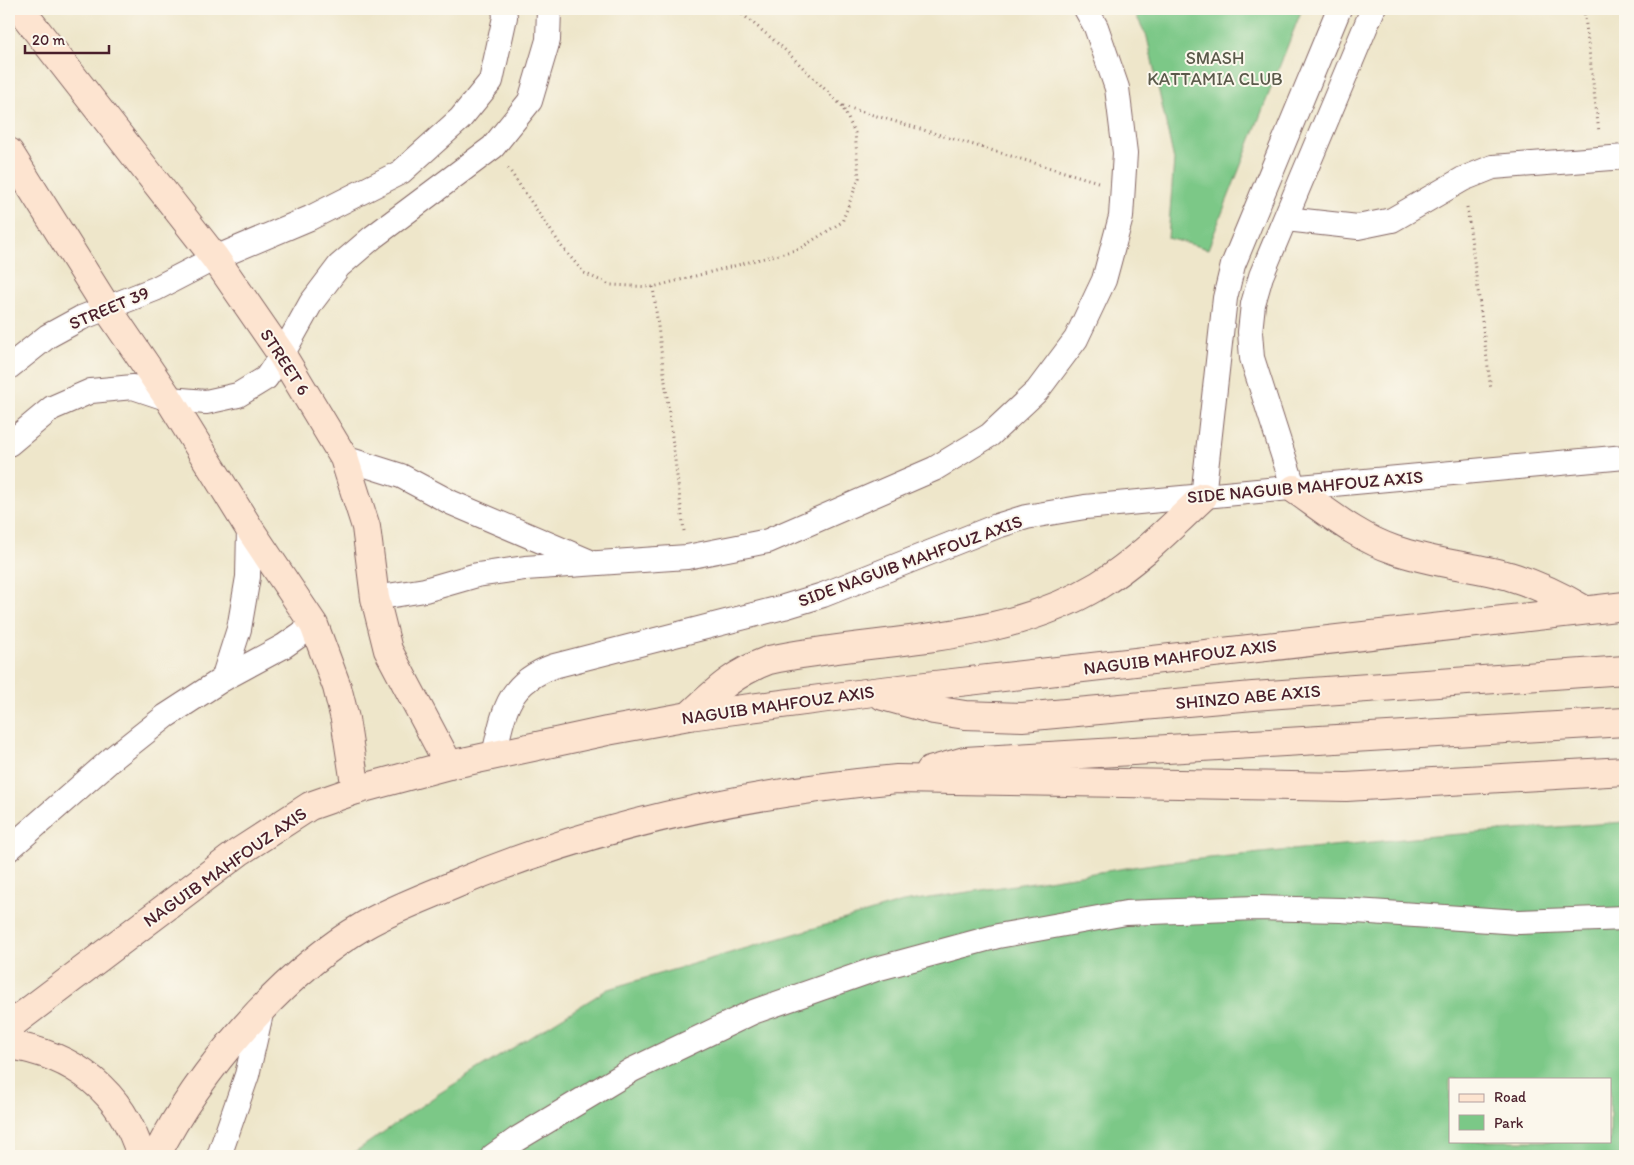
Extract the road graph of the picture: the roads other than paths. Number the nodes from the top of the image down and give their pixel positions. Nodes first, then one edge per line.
1 (20, 9) edge
2 (504, 9) edge
3 (549, 9) edge
4 (1086, 9) edge
5 (1339, 9) edge
6 (1373, 9) edge
7 (9, 152) edge
8 (1614, 159) edge
9 (1286, 219) junction
10 (215, 258) junction
11 (107, 308) junction
12 (282, 355) junction
13 (9, 367) edge
14 (169, 399) junction
15 (9, 444) edge
16 (1625, 457) edge
17 (344, 458) junction
18 (1294, 489) junction
19 (1203, 497) junction
20 (249, 528) junction
21 (592, 563) junction
22 (375, 598) junction
23 (1625, 606) edge
24 (1585, 610) junction
25 (314, 625) junction
26 (1625, 670) edge
27 (223, 679) junction
28 (873, 692) junction
29 (690, 716) junction
30 (1625, 722) edge
31 (494, 755) junction
32 (449, 765) junction
33 (1625, 771) edge
34 (897, 779) junction
35 (356, 790) junction
36 (9, 849) edge
37 (1625, 918) edge
38 (262, 1009) junction
39 (9, 1026) edge
40 (9, 1045) edge
41 (141, 1156) edge
42 (156, 1156) edge
43 (220, 1156) edge
44 (492, 1156) edge

1 - 10 main road, STREET 6
2 - 10 street, STREET 39
3 - 12 street
4 - 21 street
5 - 19 street
6 - 9 street
7 - 11 main road
8 - 9 street
9 - 18 street
10 - 11 street, STREET 39
10 - 12 main road, STREET 6
11 - 13 street, STREET 39
11 - 14 main road
12 - 14 street
12 - 17 main road, STREET 6
14 - 15 street
14 - 20 main road
16 - 18 street, SIDE NAGUIB MAHFOUZ AXIS
17 - 21 street
17 - 22 main road, STREET 6
18 - 19 street, SIDE NAGUIB MAHFOUZ AXIS
18 - 24 main road
19 - 29 main road
19 - 31 street, SIDE NAGUIB MAHFOUZ AXIS
20 - 25 main road
20 - 27 street
21 - 22 street
22 - 32 main road, STREET 6
23 - 24 main road, NAGUIB MAHFOUZ AXIS
24 - 28 main road, NAGUIB MAHFOUZ AXIS
25 - 27 street
25 - 35 main road
26 - 28 main road, SHINZO ABE AXIS
27 - 36 street
28 - 29 main road, NAGUIB MAHFOUZ AXIS
29 - 31 main road, NAGUIB MAHFOUZ AXIS
30 - 34 main road
31 - 32 main road, NAGUIB MAHFOUZ AXIS
32 - 35 main road, NAGUIB MAHFOUZ AXIS
33 - 34 main road
34 - 38 main road
35 - 39 main road, NAGUIB MAHFOUZ AXIS
37 - 44 street
38 - 42 main road
38 - 43 street
40 - 41 main road

